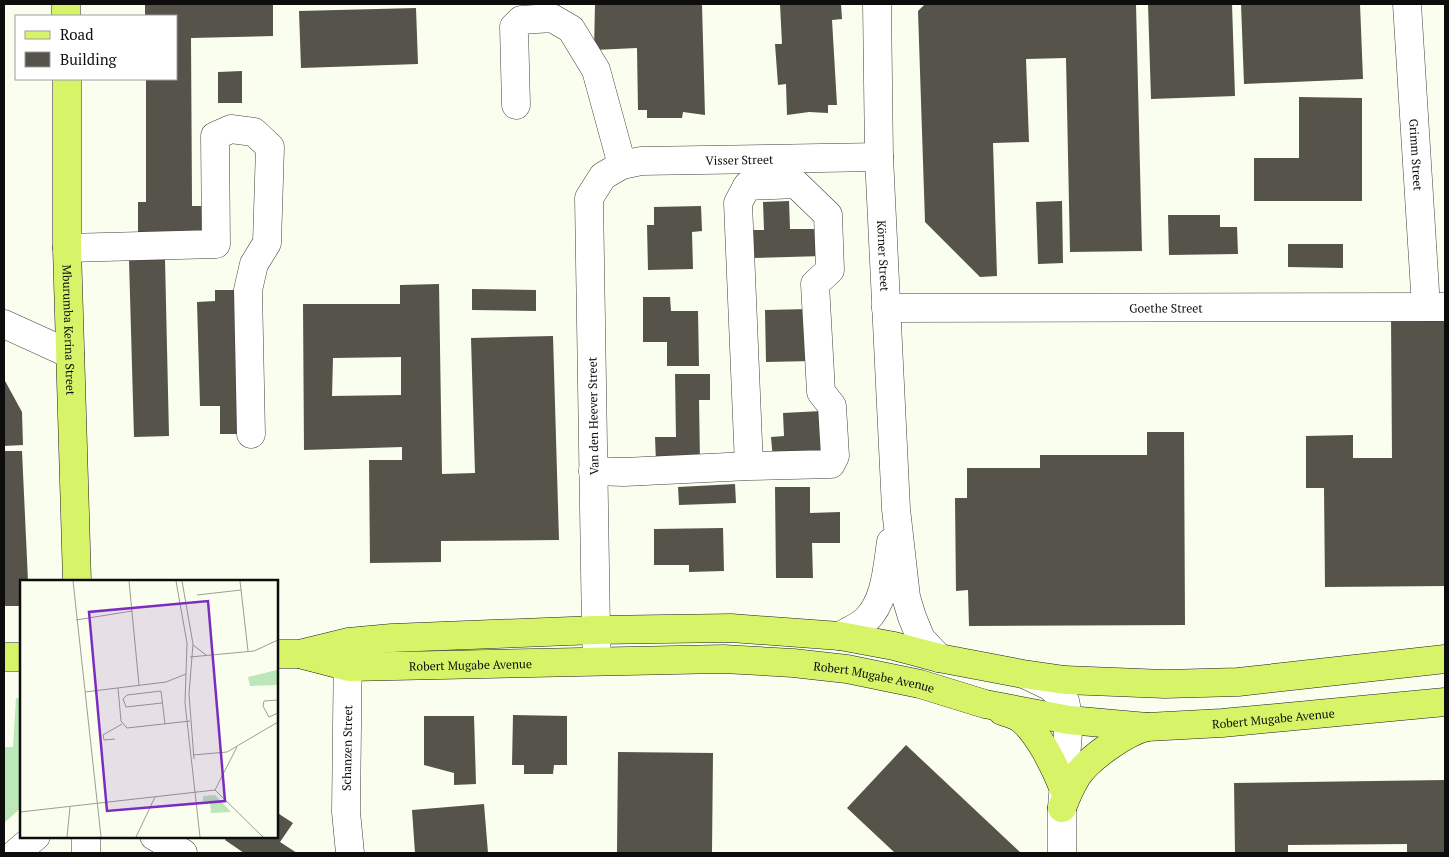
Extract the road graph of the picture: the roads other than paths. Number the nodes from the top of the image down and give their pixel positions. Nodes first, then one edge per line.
1 (877, 4) edge
2 (1407, 4) edge
3 (512, 15) edge
4 (66, 80) edge
5 (516, 104) dead end
6 (878, 157) junction
7 (613, 170) junction
8 (216, 244) junction
9 (67, 248) junction
10 (254, 264) junction
11 (1436, 307) edge
12 (886, 308) junction
13 (4, 324) edge
14 (70, 354) junction
15 (251, 434) dead end
16 (748, 466) junction
17 (593, 471) junction
18 (896, 509) junction
19 (77, 580) edge
20 (596, 630) junction
21 (840, 636) junction
22 (288, 654) edge
23 (349, 654) junction
24 (4, 657) edge
25 (20, 657) edge
26 (939, 658) junction
27 (1445, 659) edge
28 (597, 661) junction
29 (1023, 674) junction
30 (1445, 702) edge
31 (985, 704) junction
32 (1069, 720) junction
33 (1147, 727) junction
34 (1063, 798) junction
35 (35, 837) edge
36 (86, 837) edge
37 (156, 837) edge
38 (16, 853) edge
39 (86, 853) edge
40 (183, 853) edge
41 (350, 853) edge
42 (1062, 853) edge

1 - 6 street, Körner Street
2 - 11 street, Grimm Street
3 - 5 street
3 - 7 street
4 - 9 main road, Mburumba Kerina Street
6 - 7 street, Visser Street
6 - 12 street, Körner Street
7 - 17 street, Van den Heever Street
8 - 9 street
8 - 10 street
8 - 10 street
9 - 14 main road, Mburumba Kerina Street
10 - 15 street
11 - 12 street, Goethe Street
12 - 18 street, Körner Street
13 - 14 street
14 - 19 main road, Mburumba Kerina Street
16 - 16 street
16 - 17 street
17 - 20 street, Van den Heever Street
18 - 21 street, Körner Street
18 - 26 street, Körner Street
20 - 21 main road, Robert Mugabe Avenue
20 - 23 main road, Robert Mugabe Avenue
20 - 28 street, Van den Heever Street
21 - 26 main road, Robert Mugabe Avenue
22 - 23 main road, Robert Mugabe Avenue
23 - 28 main road, Robert Mugabe Avenue
23 - 41 street, Schanzen Street
24 - 25 main road
26 - 29 main road, Robert Mugabe Avenue
27 - 29 main road, Robert Mugabe Avenue
28 - 31 main road, Robert Mugabe Avenue
29 - 32 street
30 - 33 main road, Robert Mugabe Avenue
31 - 32 main road, Robert Mugabe Avenue
31 - 34 main road
32 - 33 main road, Robert Mugabe Avenue
32 - 34 street
33 - 34 main road
34 - 42 street
35 - 38 street
36 - 39 street
37 - 40 street

